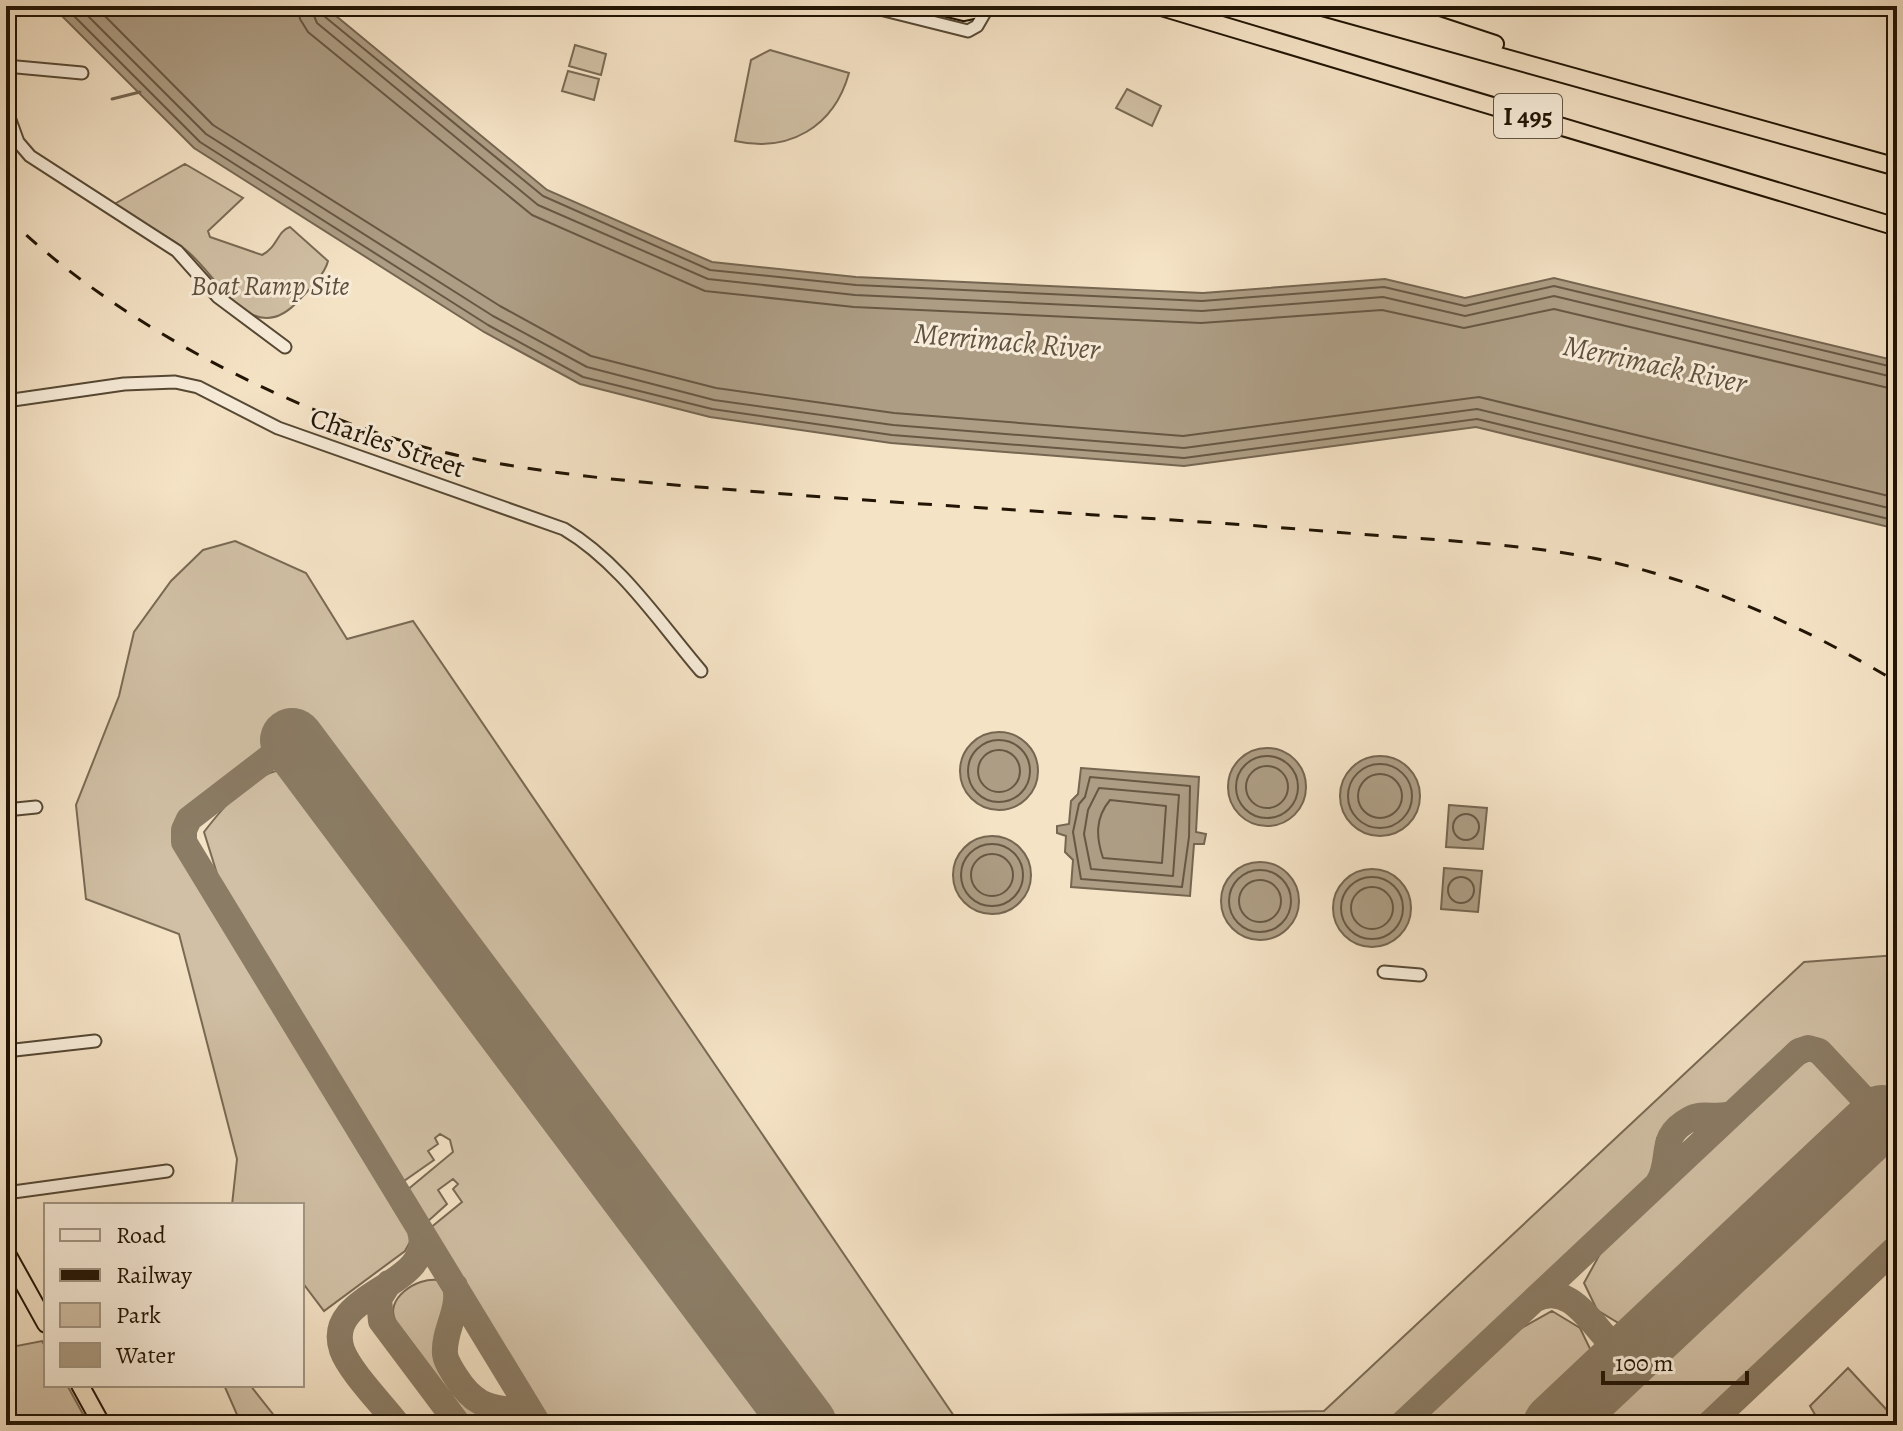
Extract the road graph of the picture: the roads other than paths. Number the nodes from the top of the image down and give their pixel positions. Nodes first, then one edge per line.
1 (868, 6) edge
2 (940, 6) edge
3 (1158, 6) edge
4 (1319, 6) edge
5 (1380, 6) edge
6 (986, 7) edge
7 (6, 67) edge
8 (82, 73) dead end
9 (1590, 80) junction
10 (6, 109) edge
11 (1897, 167) edge
12 (1897, 227) edge
13 (285, 347) dead end
14 (6, 401) edge
15 (701, 671) dead end
16 (36, 807) dead end
17 (6, 810) edge
18 (1384, 972) dead end
19 (1420, 975) dead end
20 (95, 1041) dead end
21 (6, 1051) edge
22 (167, 1171) dead end
23 (6, 1193) edge
24 (6, 1252) edge
25 (44, 1320) edge
26 (81, 1387) edge
27 (102, 1425) edge

1 - 6 street
2 - 6 highway
3 - 12 highway, I 495
4 - 9 highway, I 495
5 - 9 highway
7 - 8 street
9 - 11 highway, I 495
10 - 13 street
14 - 15 street, Charles Street
16 - 17 street
18 - 19 street
20 - 21 street
22 - 23 street
24 - 25 highway
26 - 27 highway

